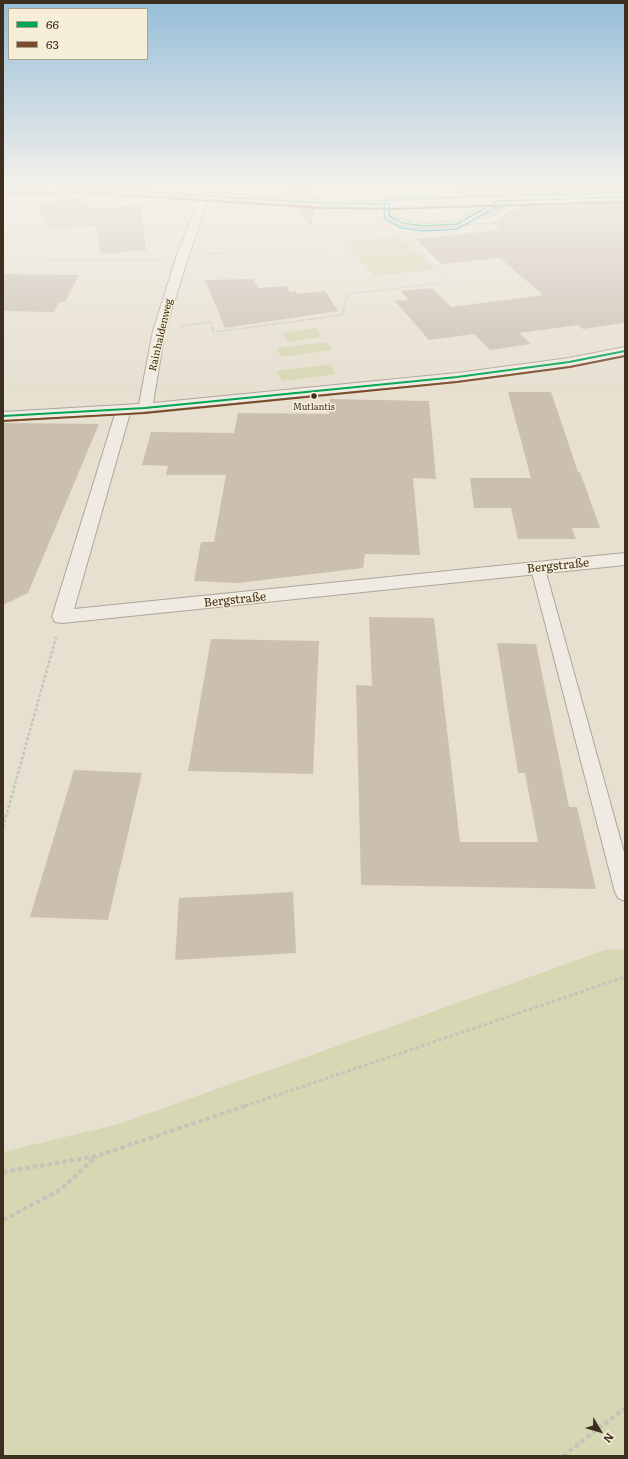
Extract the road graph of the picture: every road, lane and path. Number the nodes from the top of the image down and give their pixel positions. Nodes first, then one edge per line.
1 (183, 255) edge
2 (228, 255) edge
3 (423, 255) edge
4 (182, 258) junction
5 (3, 259) edge
6 (160, 328) junction
7 (625, 350) edge
8 (145, 408) junction
9 (124, 409) junction
10 (3, 416) edge
11 (625, 559) edge
12 (538, 569) junction
13 (62, 617) junction
14 (3, 828) edge
15 (625, 892) edge
16 (625, 977) edge
17 (97, 1156) junction
18 (3, 1172) edge
19 (3, 1220) edge
20 (625, 1408) edge
21 (563, 1456) edge

1 - 4 street, Rainhaldenweg
2 - 4 path
3 - 6 path
4 - 5 path
4 - 6 street, Rainhaldenweg
6 - 8 street, Rainhaldenweg
7 - 8 street
8 - 9 street
9 - 10 street
9 - 13 street
11 - 12 street, Bergstraße
12 - 13 street, Bergstraße
12 - 15 lane
13 - 14 path
16 - 17 path
17 - 18 path
17 - 19 path
20 - 21 path

